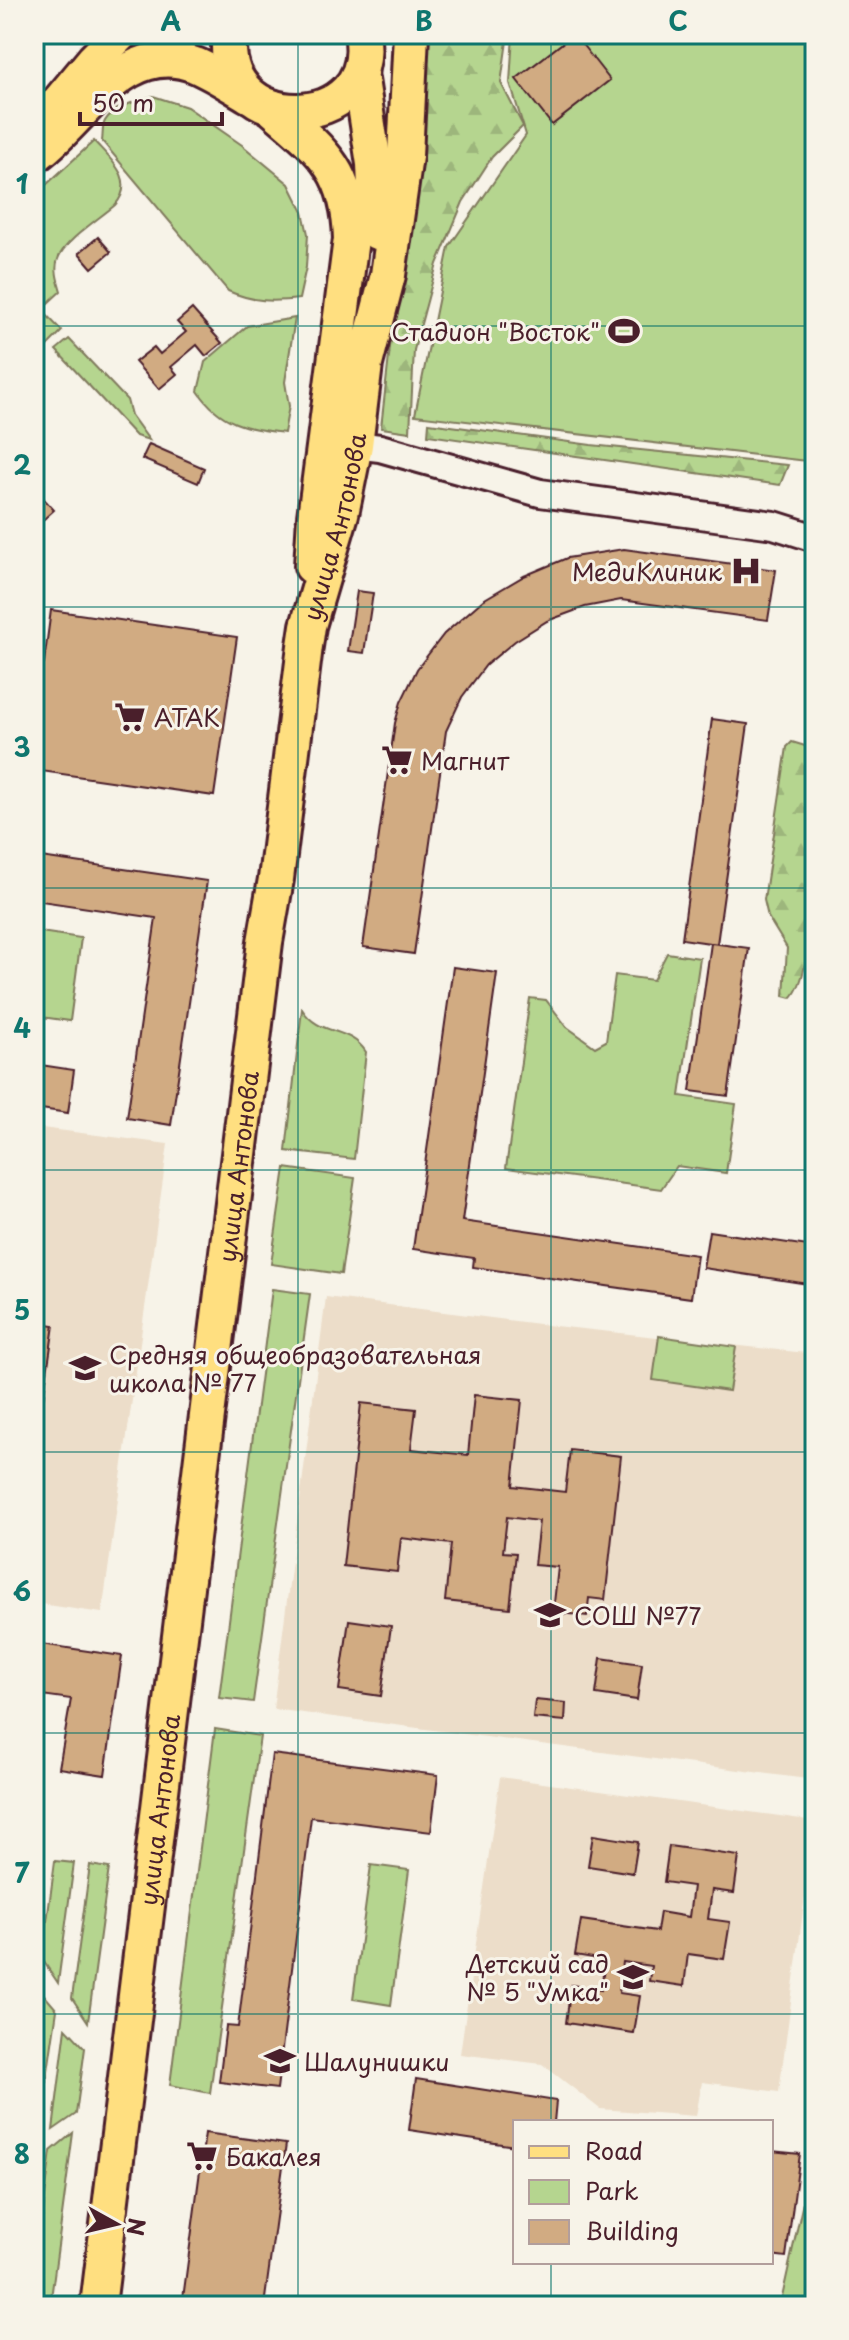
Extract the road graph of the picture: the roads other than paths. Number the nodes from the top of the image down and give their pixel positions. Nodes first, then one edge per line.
1 (120, 34) edge
2 (148, 34) edge
3 (230, 34) edge
4 (362, 34) edge
5 (411, 34) edge
6 (360, 73) junction
7 (83, 76) junction
8 (260, 101) junction
9 (34, 130) edge
10 (34, 156) edge
11 (365, 364) junction
12 (340, 445) junction
13 (815, 538) edge
14 (98, 2306) edge

1 - 7 main road
2 - 7 main road
3 - 8 main road
4 - 6 main road
5 - 11 main road, улица Антонова
6 - 8 main road
6 - 11 main road
7 - 9 main road
8 - 10 main road
8 - 12 main road
11 - 12 main road, улица Антонова
12 - 13 street
12 - 14 main road, улица Антонова

